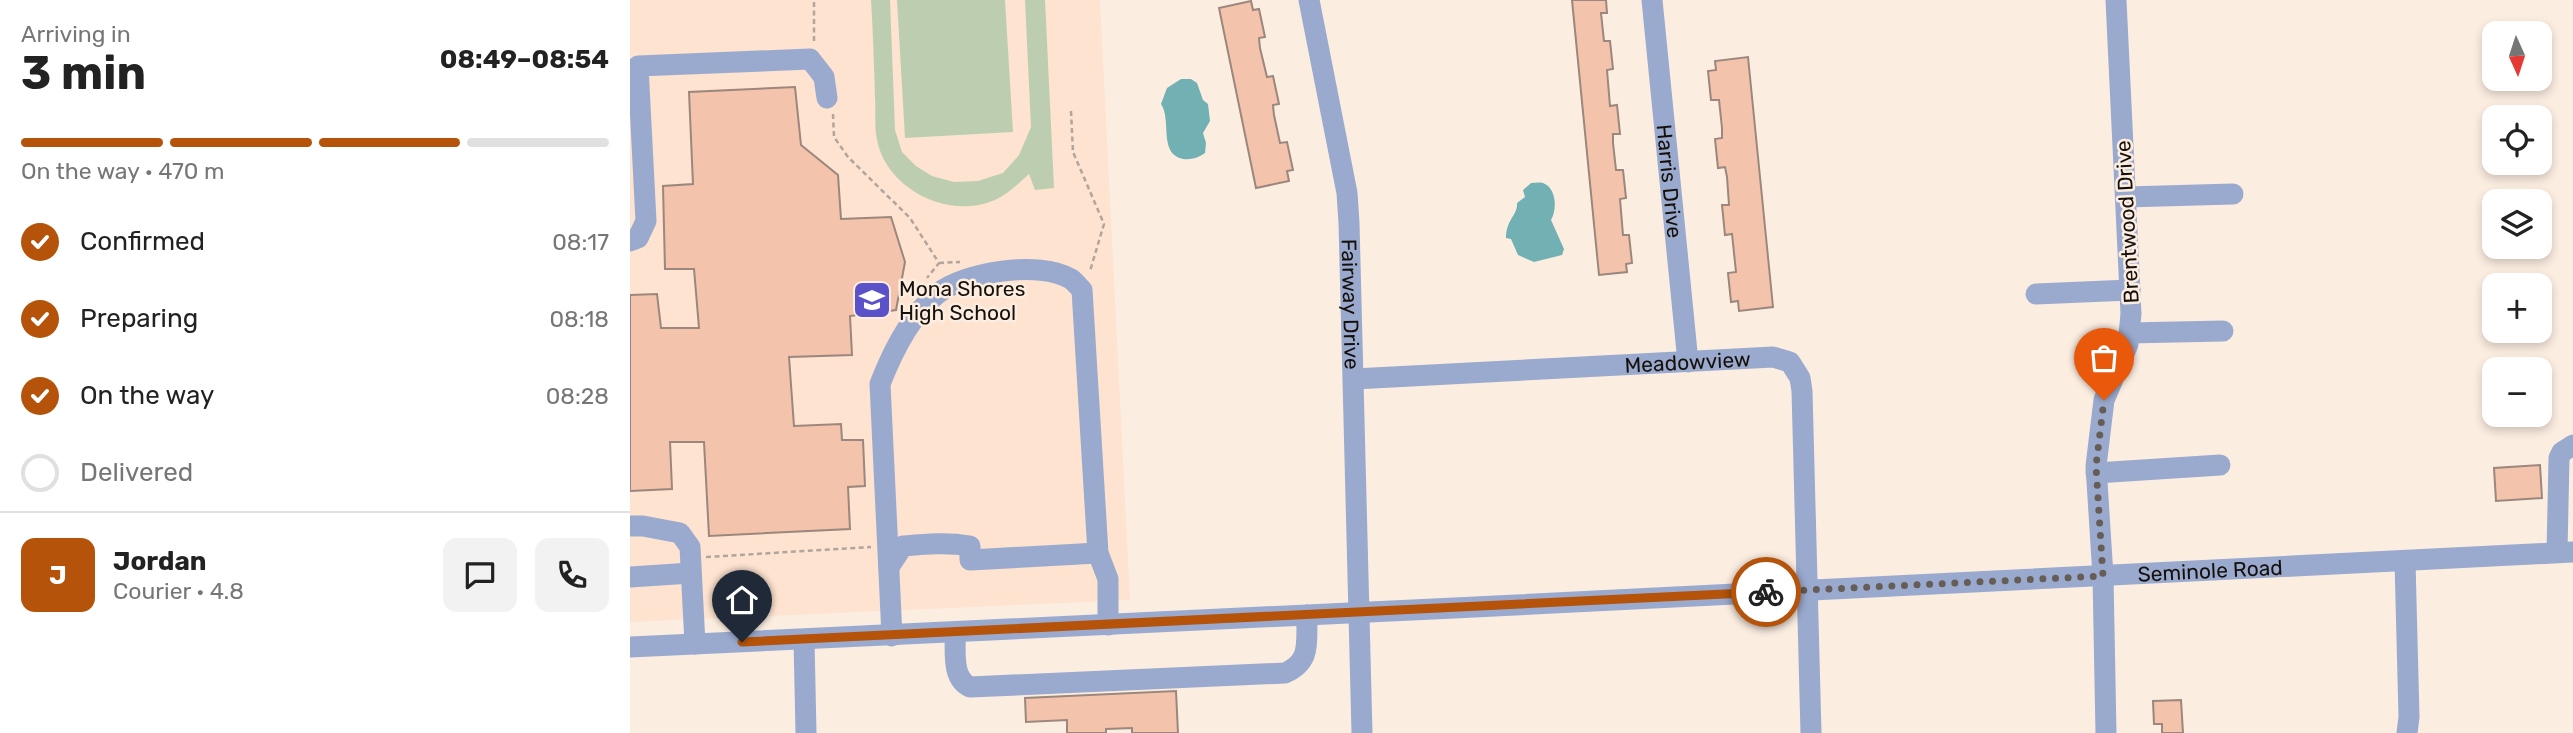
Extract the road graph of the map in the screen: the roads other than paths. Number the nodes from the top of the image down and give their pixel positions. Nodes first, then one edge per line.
1 (1309, 0) edge
2 (1652, 0) edge
3 (2116, 0) edge
4 (827, 98) dead end
5 (2233, 194) dead end
6 (2126, 197) junction
7 (630, 241) edge
8 (2130, 290) junction
9 (2036, 294) dead end
10 (2223, 331) dead end
11 (2129, 334) junction
12 (1688, 362) junction
13 (1354, 379) junction
14 (2573, 445) edge
15 (2220, 465) dead end
16 (2096, 473) junction
17 (630, 526) edge
18 (2565, 552) edge
19 (1098, 553) junction
20 (888, 556) junction
21 (2404, 561) junction
22 (697, 565) junction
23 (2103, 576) junction
24 (630, 577) edge
25 (1808, 590) junction
26 (1360, 613) junction
27 (1307, 615) junction
28 (1108, 625) junction
29 (955, 633) junction
30 (892, 636) junction
31 (804, 640) junction
32 (695, 644) junction
33 (630, 647) edge
34 (806, 733) edge
35 (1362, 733) edge
36 (1811, 733) edge
37 (2106, 733) edge
38 (2407, 733) edge

1 - 13 street, Fairway Drive
2 - 12 street, Harris Drive
3 - 6 street, Brentwood Drive
4 - 7 street
5 - 6 street
6 - 8 street, Brentwood Drive
8 - 9 street
8 - 11 street, Brentwood Drive
10 - 11 street
11 - 16 street, Brentwood Drive
12 - 13 street, Meadowview
12 - 25 street, Meadowview
13 - 26 street, Fairway Drive
14 - 18 street
15 - 16 street
16 - 23 street, Brentwood Drive
17 - 22 street
18 - 21 street, Seminole Road
19 - 20 street
19 - 20 street
19 - 28 street
20 - 30 street
21 - 23 street, Seminole Road
21 - 38 street
22 - 24 street
22 - 32 street
23 - 25 street, Seminole Road
23 - 37 street, Brentwood Drive
25 - 26 street, Seminole Road
25 - 36 street, Meadowview
26 - 27 street, Seminole Road
26 - 35 street, Fairway Drive
27 - 28 street, Seminole Road
27 - 29 street
28 - 29 street, Seminole Road
29 - 30 street, Seminole Road
30 - 31 street, Seminole Road
31 - 32 street, Seminole Road
31 - 34 street
32 - 33 street, Seminole Road

